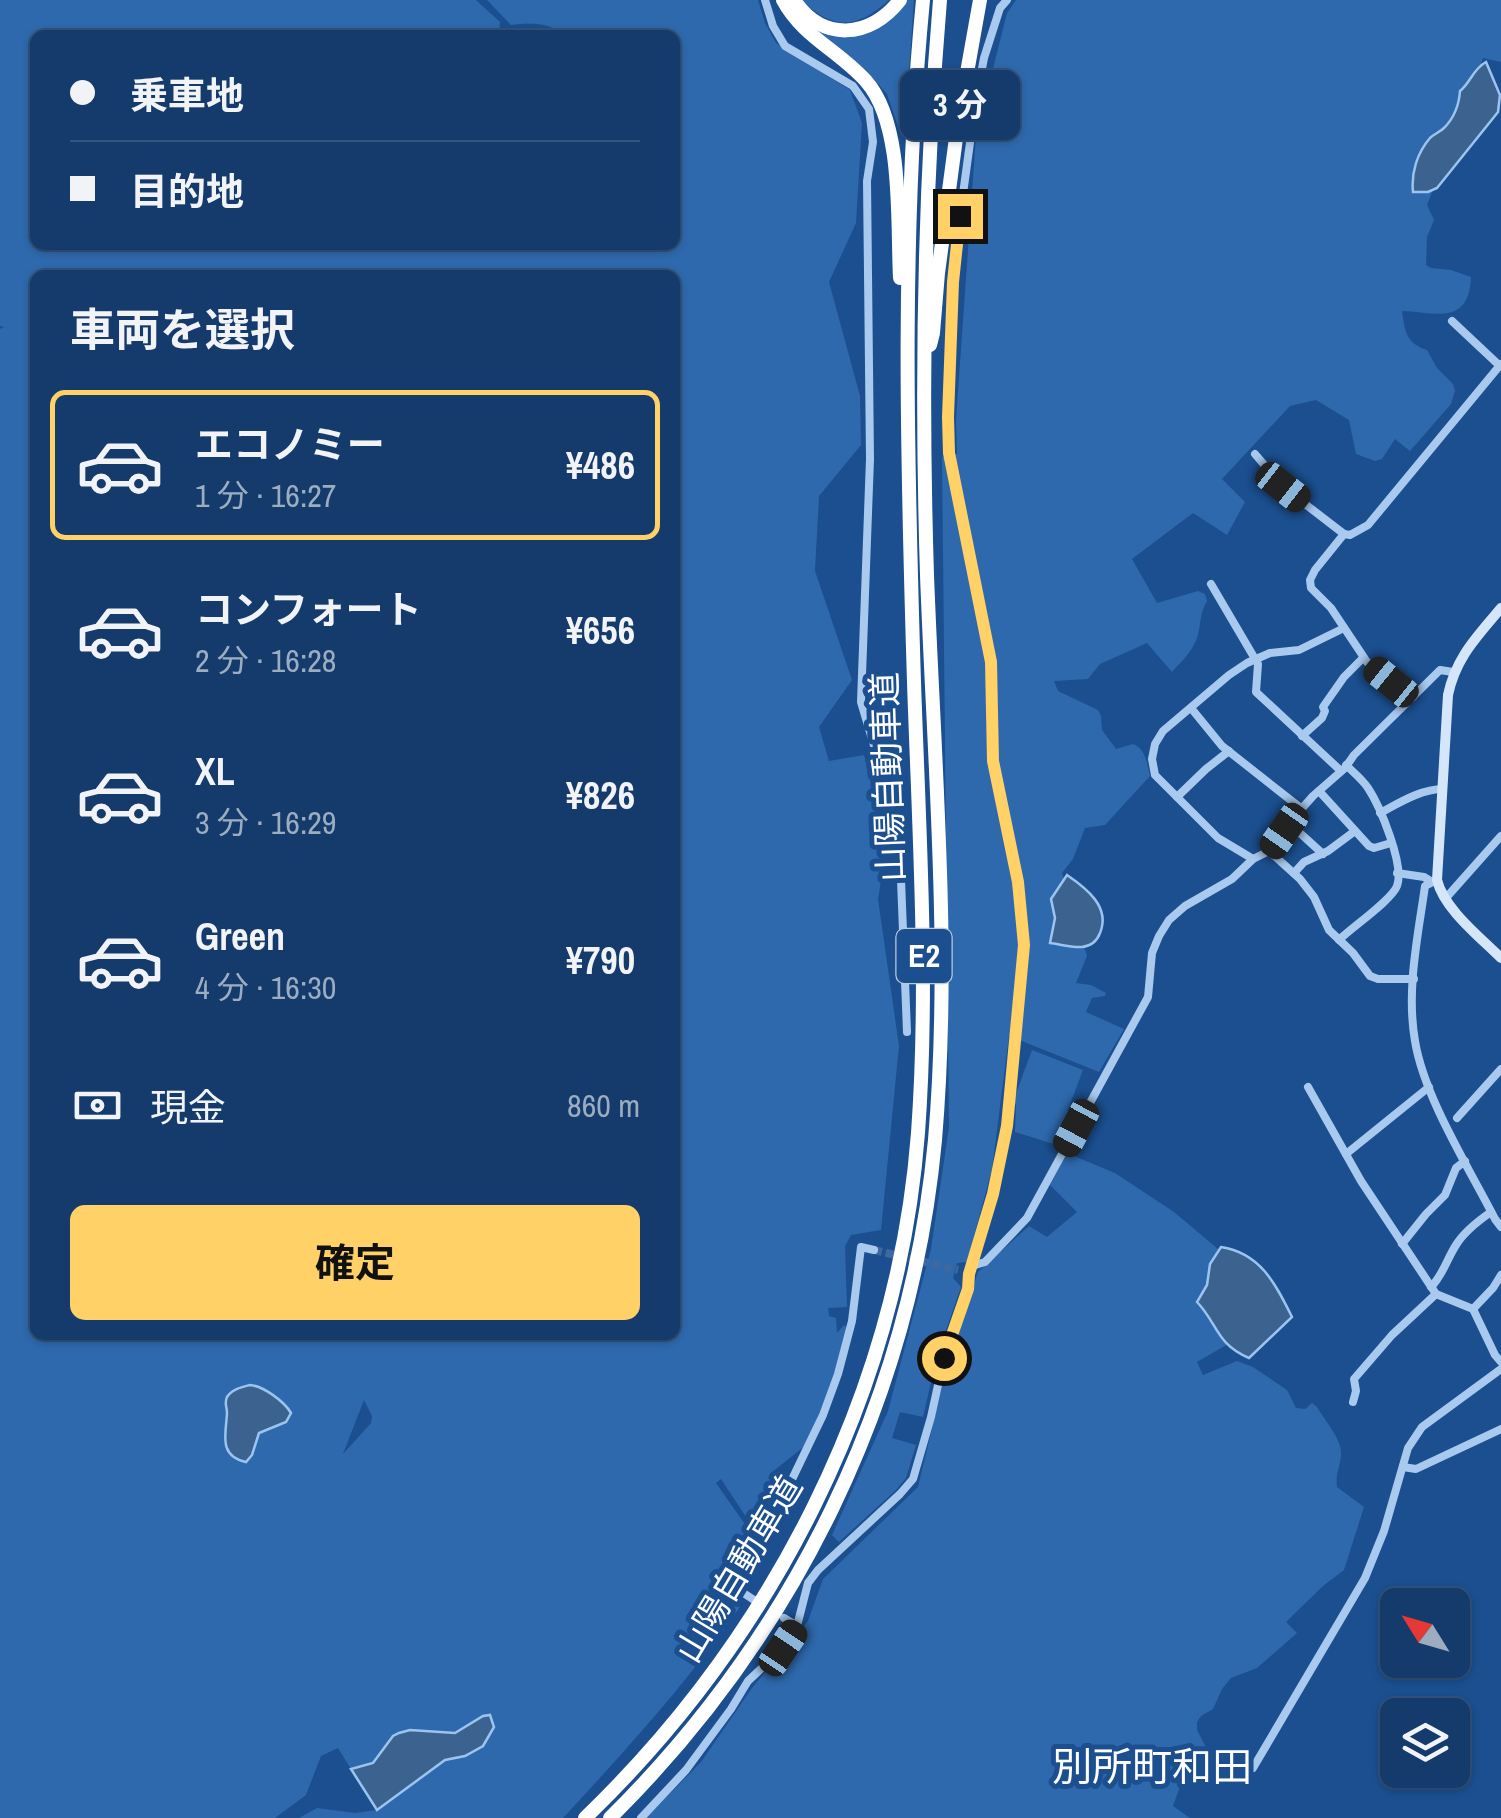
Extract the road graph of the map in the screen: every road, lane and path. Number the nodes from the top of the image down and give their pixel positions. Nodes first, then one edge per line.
1 (766, 0) edge
2 (783, 0) edge
3 (794, 0) edge
4 (900, 0) edge
5 (923, 0) edge
6 (940, 0) edge
7 (980, 0) edge
8 (1007, 0) edge
9 (1452, 321) dead end
10 (1500, 365) edge
11 (924, 366) junction
12 (909, 453) junction
13 (1255, 454) dead end
14 (1344, 534) junction
15 (1211, 584) dead end
16 (1501, 608) edge
17 (1344, 628) junction
18 (1363, 658) junction
19 (1256, 659) junction
20 (1453, 672) junction
21 (1413, 697) junction
22 (1191, 708) junction
23 (1302, 736) junction
24 (1229, 751) junction
25 (1344, 768) junction
26 (1443, 789) junction
27 (1318, 791) junction
28 (1178, 797) junction
29 (1302, 809) junction
30 (1380, 812) junction
31 (1290, 824) junction
32 (1355, 831) junction
33 (1501, 836) edge
34 (1390, 843) junction
35 (1270, 851) junction
36 (1323, 854) junction
37 (1253, 859) junction
38 (1294, 873) junction
39 (1398, 873) junction
40 (1434, 881) junction
41 (1445, 899) junction
42 (1339, 940) junction
43 (1501, 958) edge
44 (1414, 980) junction
45 (907, 1032) dead end
46 (1501, 1069) edge
47 (1308, 1087) dead end
48 (1429, 1088) junction
49 (1457, 1118) dead end
50 (1346, 1154) junction
51 (1465, 1161) junction
52 (1491, 1212) junction
53 (1501, 1227) edge
54 (1402, 1244) junction
55 (874, 1250) dead end
56 (958, 1270) tunnel mouth
57 (970, 1270) junction
58 (1501, 1275) edge
59 (1433, 1291) junction
60 (1473, 1309) junction
61 (1501, 1366) edge
62 (1354, 1402) dead end
63 (1501, 1429) edge
64 (1403, 1467) junction
65 (754, 1600) dead end
66 (784, 1618) dead end
67 (797, 1626) junction
68 (1254, 1768) dead end
69 (585, 1818) edge
70 (610, 1818) edge
71 (641, 1818) edge

1 - 45 street
2 - 12 highway
3 - 4 highway
5 - 12 highway, 山陽自動車道 / E2
6 - 11 highway, 山陽自動車道 / E2
7 - 11 highway
8 - 57 street
9 - 10 street
10 - 14 street
11 - 70 highway, 山陽自動車道 / E2
12 - 69 highway, 山陽自動車道 / E2
13 - 14 street
14 - 17 street
15 - 19 street
16 - 20 main road
17 - 18 street
17 - 19 street
18 - 21 street
18 - 23 street
19 - 22 street
19 - 23 street
20 - 21 street
20 - 26 main road
21 - 25 street
22 - 24 street
22 - 28 street
23 - 25 street
24 - 28 street
24 - 29 street
25 - 27 street
25 - 30 street
26 - 30 street
26 - 40 main road
27 - 29 street
27 - 32 street
28 - 37 street
29 - 31 street
30 - 34 street
31 - 35 street
31 - 36 street
32 - 34 street
32 - 36 street
33 - 41 street
34 - 39 street
35 - 37 street
35 - 38 street
36 - 38 street
37 - 57 street
38 - 42 street
39 - 40 street
39 - 42 street
40 - 41 main road
40 - 44 street
41 - 43 main road
42 - 44 street
44 - 48 street
46 - 49 street
47 - 50 street
48 - 50 street
48 - 51 street
50 - 54 street
51 - 52 street
51 - 54 street
52 - 53 street
52 - 59 street
54 - 59 street
55 - 65 street
56 - 57 street
57 - 67 street
58 - 60 street
59 - 60 street
59 - 62 street
60 - 61 street
61 - 64 street
63 - 64 street
64 - 68 street
66 - 67 street
67 - 71 street

